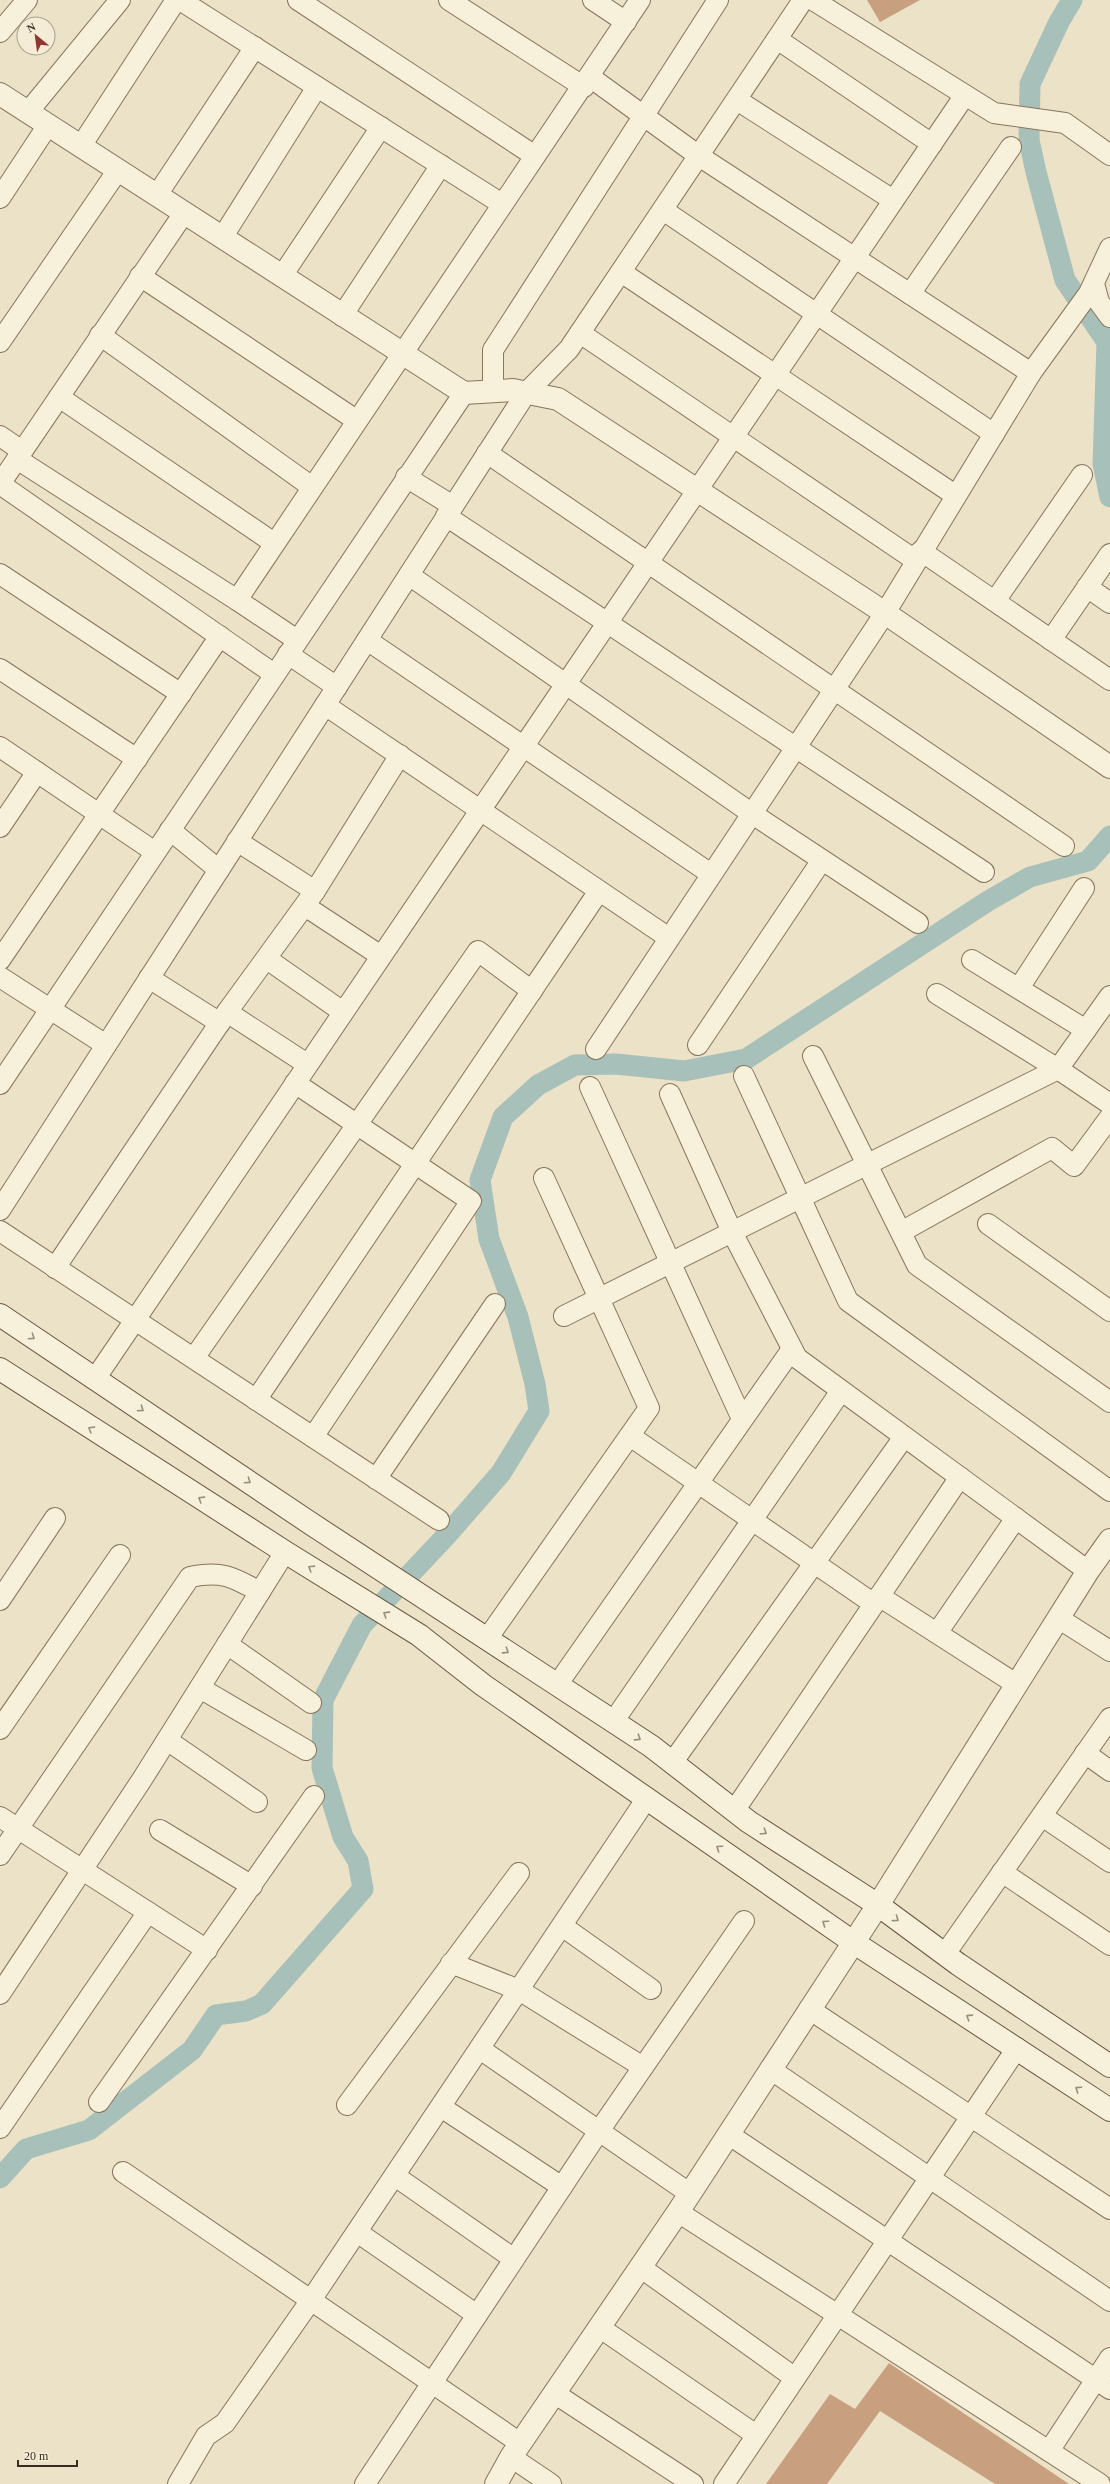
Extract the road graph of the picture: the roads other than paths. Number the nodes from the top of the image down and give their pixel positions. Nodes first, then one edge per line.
1 (27, 0) edge
2 (120, 0) edge
3 (176, 0) edge
4 (180, 0) edge
5 (298, 0) edge
6 (449, 0) edge
7 (593, 0) edge
8 (640, 0) edge
9 (718, 0) edge
10 (811, 0) edge
11 (626, 22) junction
12 (0, 32) edge
13 (777, 39) junction
14 (255, 47) junction
15 (587, 82) junction
16 (317, 87) junction
17 (0, 94) edge
18 (965, 95) junction
19 (737, 100) junction
20 (28, 112) junction
21 (643, 116) junction
22 (48, 125) junction
23 (380, 127) junction
24 (932, 144) junction
25 (81, 146) junction
26 (1011, 147) dead end
27 (1110, 155) edge
28 (535, 156) junction
29 (699, 156) junction
30 (441, 165) junction
31 (118, 170) junction
32 (157, 195) junction
33 (0, 198) edge
34 (893, 200) junction
35 (502, 204) junction
36 (663, 210) junction
37 (184, 213) junction
38 (222, 238) junction
39 (1110, 248) edge
40 (854, 258) junction
41 (621, 272) junction
42 (140, 276) junction
43 (282, 276) junction
44 (1092, 289) junction
45 (910, 294) junction
46 (816, 314) junction
47 (342, 316) junction
48 (1110, 317) edge
49 (580, 333) junction
50 (100, 335) junction
51 (0, 342) edge
52 (402, 354) junction
53 (1031, 373) junction
54 (775, 374) junction
55 (493, 391) junction
56 (464, 393) junction
57 (526, 393) junction
58 (59, 397) junction
59 (356, 420) junction
60 (994, 434) junction
61 (0, 436) edge
62 (733, 436) junction
63 (487, 453) junction
64 (20, 455) junction
65 (1082, 475) dead end
66 (406, 477) junction
67 (0, 484) edge
68 (312, 487) junction
69 (696, 491) junction
70 (955, 496) junction
71 (450, 511) junction
72 (274, 543) junction
73 (1110, 554) edge
74 (918, 556) junction
75 (647, 562) junction
76 (0, 574) edge
77 (409, 575) junction
78 (1087, 587) junction
79 (237, 600) junction
80 (995, 601) junction
81 (1110, 603) edge
82 (885, 613) junction
83 (607, 622) junction
84 (220, 636) junction
85 (367, 640) junction
86 (1052, 640) junction
87 (292, 647) junction
88 (0, 669) edge
89 (274, 674) junction
90 (1110, 680) edge
91 (565, 684) junction
92 (337, 687) junction
93 (833, 690) junction
94 (181, 694) junction
95 (325, 705) junction
96 (0, 746) edge
97 (523, 746) junction
98 (795, 746) junction
99 (400, 756) junction
100 (137, 759) junction
101 (1110, 767) edge
102 (37, 772) junction
103 (480, 810) junction
104 (751, 813) junction
105 (99, 815) junction
106 (0, 827) edge
107 (170, 830) junction
108 (238, 841) junction
109 (1064, 846) dead end
110 (155, 852) junction
111 (822, 860) junction
112 (219, 870) junction
113 (984, 872) dead end
114 (712, 874) junction
115 (1084, 888) dead end
116 (599, 891) junction
117 (310, 898) junction
118 (918, 923) dead end
119 (669, 938) junction
120 (381, 956) junction
121 (267, 959) junction
122 (0, 960) edge
123 (972, 960) dead end
124 (0, 977) edge
125 (149, 978) junction
126 (1019, 988) junction
127 (532, 991) junction
128 (937, 994) dead end
129 (1110, 996) edge
130 (49, 1010) junction
131 (343, 1012) junction
132 (224, 1018) junction
133 (1086, 1030) junction
134 (106, 1044) junction
135 (698, 1045) dead end
136 (596, 1049) dead end
137 (813, 1056) dead end
138 (307, 1064) junction
139 (1058, 1069) junction
140 (744, 1076) dead end
141 (295, 1083) junction
142 (0, 1084) edge
143 (590, 1087) dead end
144 (670, 1094) dead end
145 (1110, 1104) edge
146 (1110, 1117) edge
147 (357, 1125) junction
148 (415, 1164) junction
149 (866, 1165) junction
150 (544, 1178) dead end
151 (800, 1197) junction
152 (0, 1210) edge
153 (988, 1224) dead end
154 (0, 1231) edge
155 (732, 1232) junction
156 (901, 1232) junction
157 (669, 1263) junction
158 (56, 1268) junction
159 (599, 1298) junction
160 (495, 1304) dead end
161 (1110, 1311) edge
162 (0, 1315) edge
163 (564, 1316) dead end
164 (135, 1320) junction
165 (792, 1349) junction
166 (194, 1358) junction
167 (0, 1369) edge
168 (95, 1378) junction
169 (841, 1391) junction
170 (256, 1400) junction
171 (1110, 1402) edge
172 (742, 1419) junction
173 (630, 1436) junction
174 (313, 1437) junction
175 (904, 1437) junction
176 (960, 1477) junction
177 (376, 1478) junction
178 (698, 1483) junction
179 (1110, 1491) edge
180 (55, 1518) dead end
181 (1016, 1518) junction
182 (439, 1520) dead end
183 (752, 1520) junction
184 (1110, 1540) edge
185 (285, 1552) junction
186 (120, 1555) dead end
187 (814, 1563) junction
188 (1088, 1571) junction
189 (260, 1592) junction
190 (0, 1600) edge
191 (876, 1600) junction
192 (1058, 1618) junction
193 (937, 1633) junction
194 (487, 1639) junction
195 (227, 1644) junction
196 (1110, 1651) edge
197 (1016, 1684) junction
198 (557, 1685) junction
199 (200, 1688) junction
200 (310, 1703) dead end
201 (1110, 1718) edge
202 (613, 1722) junction
203 (0, 1729) edge
204 (167, 1740) junction
205 (306, 1750) dead end
206 (1085, 1754) junction
207 (672, 1763) junction
208 (1110, 1770) edge
209 (314, 1796) dead end
210 (647, 1798) junction
211 (257, 1802) dead end
212 (734, 1811) junction
213 (1042, 1816) junction
214 (0, 1817) edge
215 (18, 1828) junction
216 (160, 1830) dead end
217 (0, 1855) edge
218 (1110, 1862) edge
219 (82, 1871) junction
220 (1002, 1872) junction
221 (518, 1873) dead end
222 (252, 1886) junction
223 (878, 1905) junction
224 (148, 1912) junction
225 (744, 1921) dead end
226 (562, 1926) junction
227 (853, 1942) junction
228 (1110, 1945) edge
229 (207, 1950) junction
230 (945, 1954) junction
231 (451, 1964) junction
232 (651, 1989) dead end
233 (519, 1990) junction
234 (0, 1994) edge
235 (809, 2009) junction
236 (1017, 2048) junction
237 (480, 2049) junction
238 (1110, 2066) edge
239 (643, 2067) junction
240 (770, 2069) junction
241 (99, 2102) dead end
242 (347, 2105) dead end
243 (441, 2107) junction
244 (1110, 2110) edge
245 (971, 2116) junction
246 (0, 2128) edge
247 (599, 2131) junction
248 (728, 2134) junction
249 (123, 2172) dead end
250 (394, 2176) junction
251 (929, 2179) junction
252 (562, 2187) junction
253 (689, 2194) junction
254 (1110, 2209) edge
255 (678, 2212) junction
256 (357, 2232) junction
257 (887, 2241) junction
258 (514, 2259) junction
259 (640, 2267) junction
260 (311, 2300) junction
261 (1110, 2301) edge
262 (838, 2314) junction
263 (477, 2315) junction
264 (599, 2327) junction
265 (1110, 2358) edge
266 (795, 2378) junction
267 (432, 2382) junction
268 (1103, 2385) edge
269 (554, 2393) junction
270 (756, 2435) junction
271 (516, 2450) junction
272 (1049, 2451) junction
273 (178, 2484) edge
274 (365, 2484) edge
275 (496, 2484) edge
276 (551, 2484) edge
277 (692, 2484) edge
278 (724, 2484) edge
279 (1100, 2484) edge

1 - 12 street
2 - 20 street
3 - 25 street
4 - 14 street
5 - 28 street
6 - 15 street
7 - 11 street
8 - 11 street
9 - 21 street
10 - 13 street
10 - 18 street
11 - 15 street
13 - 19 street
13 - 24 street
14 - 16 street
14 - 32 street
15 - 21 street
15 - 28 street
16 - 23 street
16 - 38 street
17 - 20 main road
18 - 24 street
18 - 27 street
19 - 29 street
19 - 34 street
20 - 22 main road
21 - 29 street
21 - 55 street
22 - 25 main road
22 - 33 street
23 - 30 street
23 - 43 street
24 - 34 street
25 - 31 main road
26 - 45 street
28 - 35 street
29 - 36 street
29 - 40 street
30 - 35 street
30 - 47 street
31 - 32 main road
31 - 51 street
32 - 37 main road
34 - 40 street
35 - 52 street
36 - 41 street
36 - 46 street
37 - 38 main road
37 - 42 street
38 - 43 main road
39 - 44 street
40 - 45 street
40 - 46 street
41 - 49 street
41 - 54 street
42 - 50 street
42 - 59 street
43 - 47 main road
44 - 48 street
44 - 53 street
45 - 53 street
46 - 54 street
46 - 60 street
47 - 52 main road
49 - 57 street
49 - 62 street
50 - 58 street
50 - 68 street
52 - 56 main road
52 - 59 street
53 - 60 street
54 - 62 street
54 - 70 street
55 - 56 main road
55 - 57 main road
56 - 66 street
57 - 63 street
57 - 69 main road
58 - 64 street
58 - 72 street
59 - 68 street
60 - 70 street
61 - 64 street
62 - 69 street
62 - 74 street
63 - 71 street
63 - 75 street
64 - 67 street
64 - 79 street
65 - 80 street
66 - 71 street
66 - 87 street
67 - 84 street
68 - 72 street
69 - 75 street
69 - 82 main road
70 - 74 street
71 - 77 street
71 - 83 street
72 - 79 street
73 - 78 street
74 - 80 street
74 - 82 street
75 - 83 street
75 - 93 street
76 - 94 street
77 - 85 street
77 - 91 street
78 - 81 street
78 - 86 street
79 - 87 street
80 - 86 street
82 - 93 street
82 - 101 main road
83 - 91 street
83 - 98 street
84 - 89 street
84 - 94 street
85 - 92 street
85 - 97 street
86 - 90 street
87 - 89 street
87 - 92 street
88 - 100 street
89 - 107 street
91 - 97 street
91 - 104 street
92 - 95 street
93 - 98 street
93 - 109 street
94 - 100 street
95 - 99 street
95 - 108 street
96 - 102 street
97 - 103 street
97 - 114 street
98 - 104 street
98 - 113 street
99 - 103 street
99 - 117 street
100 - 105 street
102 - 105 street
102 - 106 street
103 - 116 street
103 - 120 street
104 - 111 street
104 - 114 street
105 - 110 street
105 - 122 street
107 - 110 street
107 - 112 street
108 - 112 street
108 - 117 street
110 - 130 street
111 - 118 street
111 - 135 street
112 - 125 street
114 - 119 street
115 - 126 street
116 - 119 street
116 - 127 street
117 - 120 street
117 - 121 street
119 - 136 street
120 - 131 street
121 - 131 street
121 - 132 street
123 - 126 street
124 - 130 street
125 - 132 street
125 - 134 street
126 - 133 street
127 - 147 street
127 - 148 street
128 - 139 street
129 - 133 street
130 - 134 street
130 - 142 street
131 - 138 street
132 - 138 street
132 - 158 street
133 - 139 street
134 - 152 street
137 - 149 street
138 - 141 street
139 - 145 street
139 - 149 street
140 - 151 street
141 - 147 street
141 - 164 street
143 - 157 street
144 - 155 street
146 - 156 street
147 - 148 street
147 - 166 street
148 - 170 street
148 - 174 street
149 - 151 street
149 - 156 street
150 - 159 street
151 - 155 street
151 - 179 street
153 - 161 street
154 - 158 street
155 - 157 street
155 - 165 street
156 - 171 street
157 - 159 street
157 - 172 street
158 - 164 street
159 - 163 street
159 - 173 street
160 - 177 street
162 -> 168 main road
164 - 166 street
164 - 168 street
165 - 169 street
165 - 172 street
166 - 170 street
185 -> 167 main road
168 -> 194 main road
169 - 175 street
169 - 183 street
170 - 174 street
172 - 178 street
173 - 178 street
173 - 194 street
174 - 177 street
175 - 176 street
175 - 187 street
176 - 181 street
176 - 191 street
177 - 182 street
178 - 183 street
178 - 198 street
180 - 190 street
181 - 188 street
181 - 193 street
183 - 187 street
183 - 202 street
184 - 188 main road
185 - 189 street
210 -> 185 main road
186 - 203 street
187 - 191 street
187 - 207 street
188 - 192 main road
189 - 195 street
189 - 215 street
191 - 193 street
191 - 212 street
192 - 196 street
192 - 197 main road
193 - 197 street
194 -> 198 main road
195 - 199 street
195 - 200 street
197 - 223 main road
198 - 202 main road
199 - 204 street
199 - 205 street
201 - 206 street
202 -> 207 main road
204 - 211 street
204 - 219 street
206 - 208 street
206 - 213 street
207 - 212 main road
209 - 222 street
210 - 226 street
227 -> 210 main road
212 -> 223 main road
213 - 218 street
213 - 220 street
214 - 215 street
215 - 217 street
215 - 219 street
216 - 222 street
219 - 224 street
219 - 234 street
220 - 228 street
220 - 230 street
221 - 231 street
222 - 229 street
223 - 227 main road
223 -> 230 main road
224 - 229 street
224 - 246 street
225 - 239 street
226 - 232 street
226 - 233 street
227 - 235 main road
236 -> 227 main road
229 - 241 street
230 - 238 main road
231 - 233 street
231 - 242 street
233 - 237 street
233 - 239 street
235 - 240 main road
235 - 245 street
244 -> 236 main road
236 - 245 street
237 - 243 street
237 - 247 street
239 - 247 street
240 - 248 main road
240 - 251 street
243 - 250 street
243 - 252 street
245 - 251 street
245 - 254 street
247 - 252 street
247 - 253 street
248 - 253 main road
248 - 257 street
249 - 260 street
250 - 256 street
250 - 258 street
251 - 257 street
251 - 261 street
252 - 258 street
253 - 255 main road
255 - 259 main road
255 - 262 street
256 - 260 street
256 - 263 street
257 - 262 street
257 - 268 street
258 - 263 street
259 - 264 main road
259 - 266 street
260 - 267 street
260 - 273 street
262 - 266 street
262 - 272 street
263 - 267 street
264 - 269 main road
264 - 270 street
265 - 268 street
266 - 270 street
267 - 271 street
267 - 274 street
268 - 272 street
269 - 271 main road
269 - 277 street
270 - 278 street
271 - 275 main road
271 - 276 street
272 - 279 street

